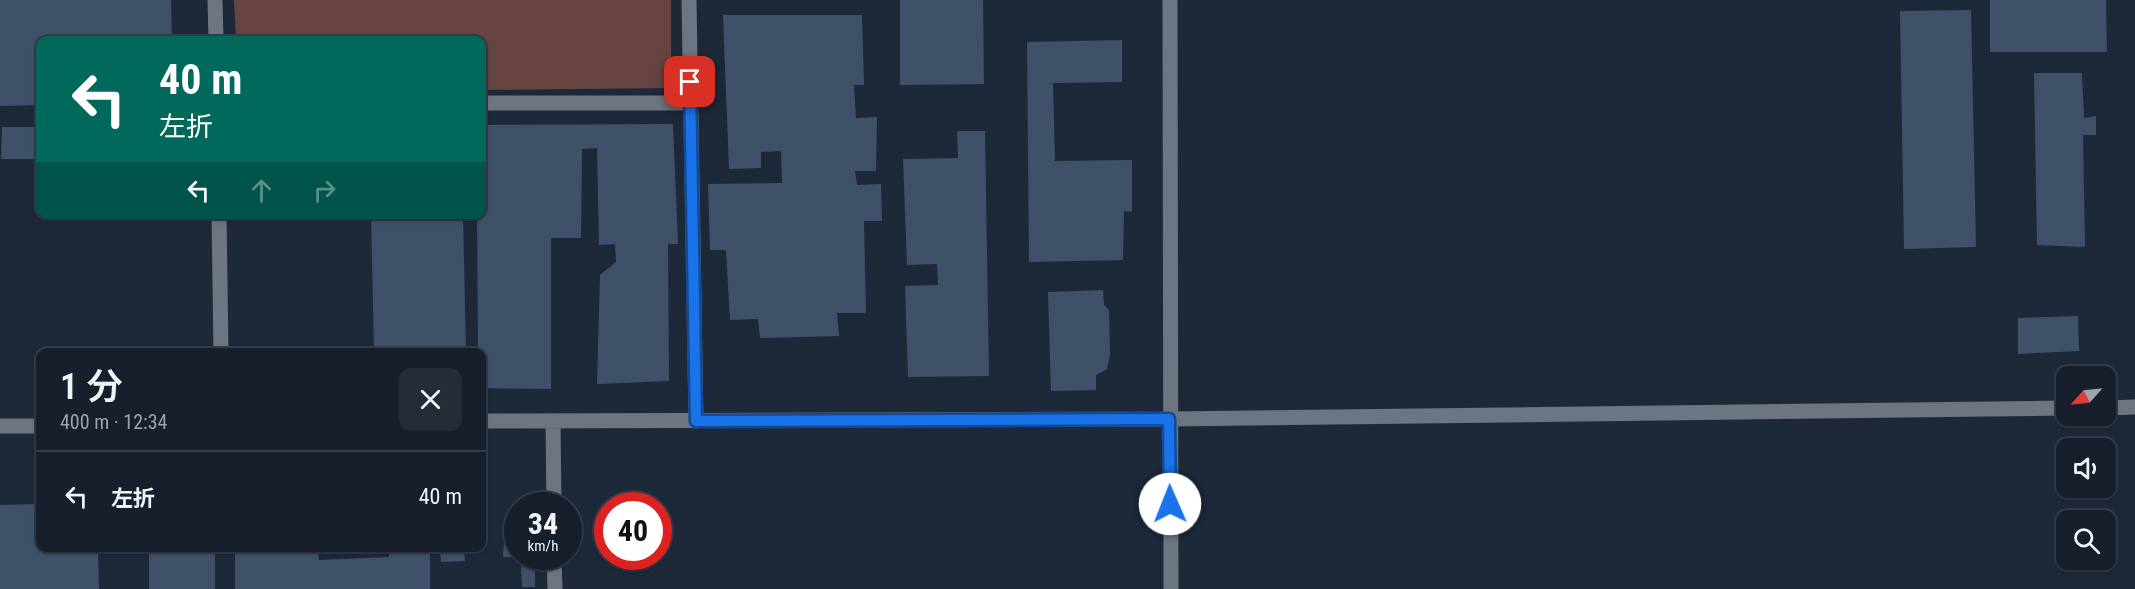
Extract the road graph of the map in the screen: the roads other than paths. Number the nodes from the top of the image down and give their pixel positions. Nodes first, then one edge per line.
1 (215, 0) edge
2 (689, 0) edge
3 (1170, 0) edge
4 (216, 36) edge
5 (486, 103) edge
6 (691, 103) junction
7 (219, 219) edge
8 (221, 348) edge
9 (2135, 407) edge
10 (2056, 408) edge
11 (2116, 408) edge
12 (1169, 419) junction
13 (486, 421) edge
14 (553, 421) junction
15 (696, 421) junction
16 (0, 426) edge
17 (36, 426) edge
18 (554, 492) edge
19 (554, 570) edge
20 (555, 589) edge
21 (1171, 589) edge

1 - 4 street
2 - 6 street
3 - 12 street
5 - 6 street
6 - 15 street
7 - 8 street
9 - 11 street
10 - 12 street
12 - 15 street
12 - 21 street
13 - 14 street
14 - 15 street
14 - 18 street
16 - 17 street
19 - 20 street

